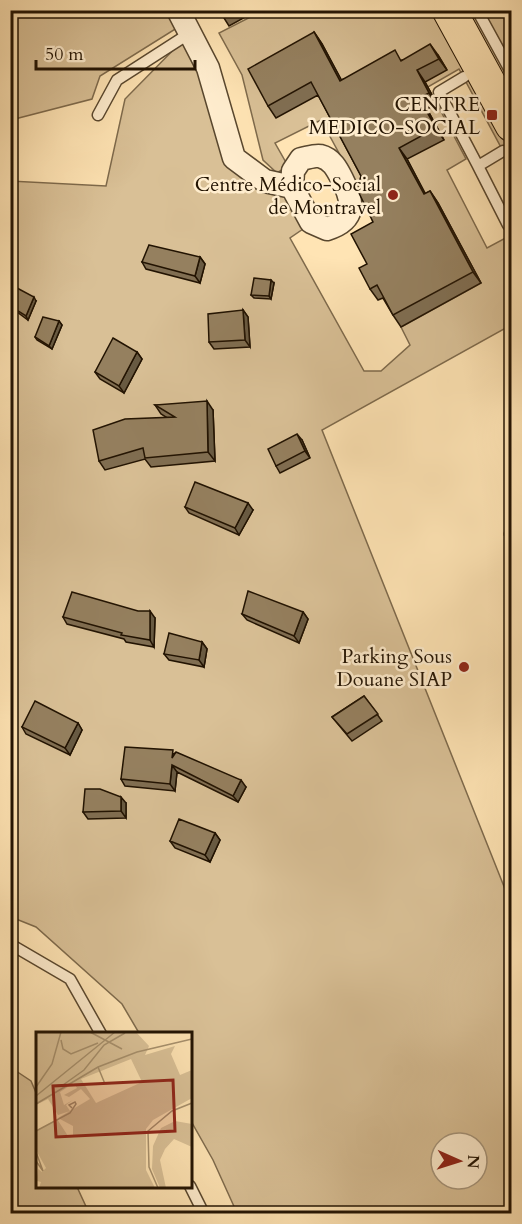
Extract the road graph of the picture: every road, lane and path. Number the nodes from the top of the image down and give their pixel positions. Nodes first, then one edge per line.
1 (178, 10) edge
2 (449, 10) edge
3 (477, 10) edge
4 (190, 33) junction
5 (512, 74) edge
6 (464, 77) dead end
7 (98, 115) dead end
8 (507, 138) edge
9 (478, 166) junction
10 (292, 187) dead end
11 (508, 225) dead end
12 (10, 944) edge
13 (100, 1032) edge
14 (191, 1188) edge
15 (204, 1214) edge

1 - 4 street
2 - 8 main road
3 - 5 lane
4 - 7 lane
4 - 10 street
6 - 9 lane
8 - 9 lane
9 - 11 lane
12 - 13 lane
14 - 15 lane

